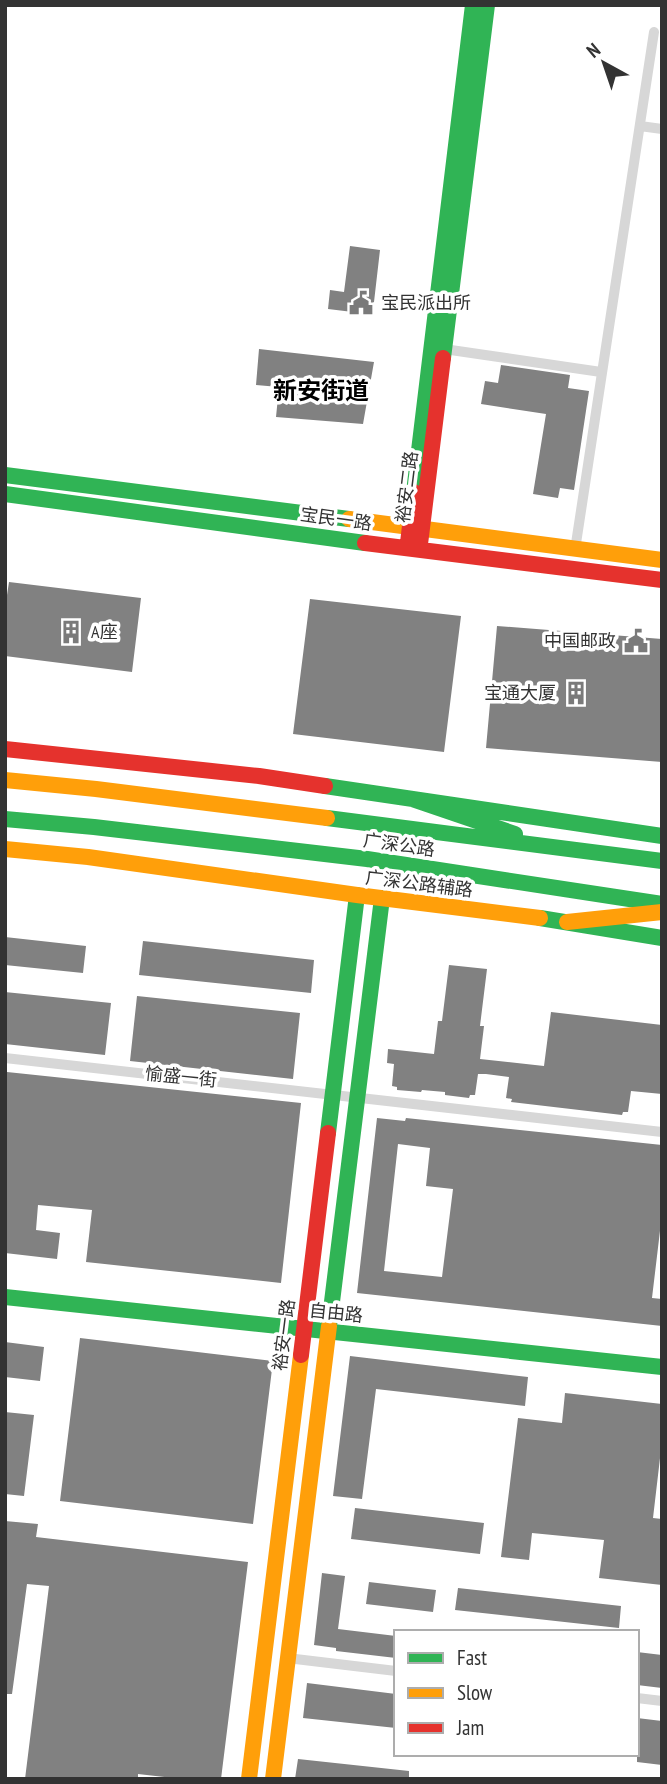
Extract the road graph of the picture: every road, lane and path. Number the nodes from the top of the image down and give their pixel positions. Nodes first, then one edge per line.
1 (473, 5) edge
2 (486, 5) edge
3 (654, 32) dead end
4 (639, 126) junction
5 (662, 129) edge
6 (444, 349) junction
7 (601, 372) junction
8 (5, 475) edge
9 (5, 494) edge
10 (416, 528) junction
11 (412, 549) junction
12 (575, 550) junction
13 (662, 560) edge
14 (662, 580) edge
15 (5, 749) edge
16 (5, 780) edge
17 (412, 799) junction
18 (5, 819) edge
19 (662, 836) edge
20 (5, 849) edge
21 (561, 849) junction
22 (662, 862) edge
23 (357, 895) junction
24 (382, 898) junction
25 (662, 904) edge
26 (662, 912) edge
27 (567, 922) junction
28 (662, 938) edge
29 (5, 1058) edge
30 (333, 1094) junction
31 (357, 1097) junction
32 (662, 1132) edge
33 (5, 1297) edge
34 (304, 1329) junction
35 (328, 1331) junction
36 (662, 1367) edge
37 (287, 1658) junction
38 (394, 1671) edge
39 (639, 1698) edge
40 (662, 1701) edge
41 (249, 1779) edge
42 (273, 1779) edge

1 - 10 main road, 裕安二路
2 - 6 main road, 裕安二路
3 - 4 street
4 - 5 street
4 - 7 street
6 - 7 street
6 - 10 main road, 裕安二路
7 - 12 street
8 - 10 main road, 宝民一路
9 - 11 main road, 宝民一路
10 - 11 main road, 裕安二路
10 - 12 main road, 宝民一路
11 - 14 main road, 宝民一路
12 - 13 main road, 宝民一路
15 - 17 main road
16 - 21 main road, 广深公路
17 - 19 main road
17 - 21 main road
18 - 25 main road, 广深公路
20 - 23 main road, 广深公路辅路
21 - 22 main road, 广深公路
23 - 24 main road, 广深公路辅路
23 - 30 main road, 裕安一路
24 - 27 main road, 广深公路辅路
24 - 31 main road
26 - 27 main road
27 - 28 main road, 广深公路辅路
29 - 30 street, 愉盛一街
30 - 31 street, 愉盛一街
30 - 34 main road, 裕安一路
31 - 32 street, 愉盛一街
31 - 35 main road
33 - 34 main road, 自由路
34 - 35 main road, 自由路
34 - 41 main road, 裕安一路
35 - 36 main road, 自由路
35 - 37 main road
37 - 38 street
37 - 42 main road
39 - 40 street

